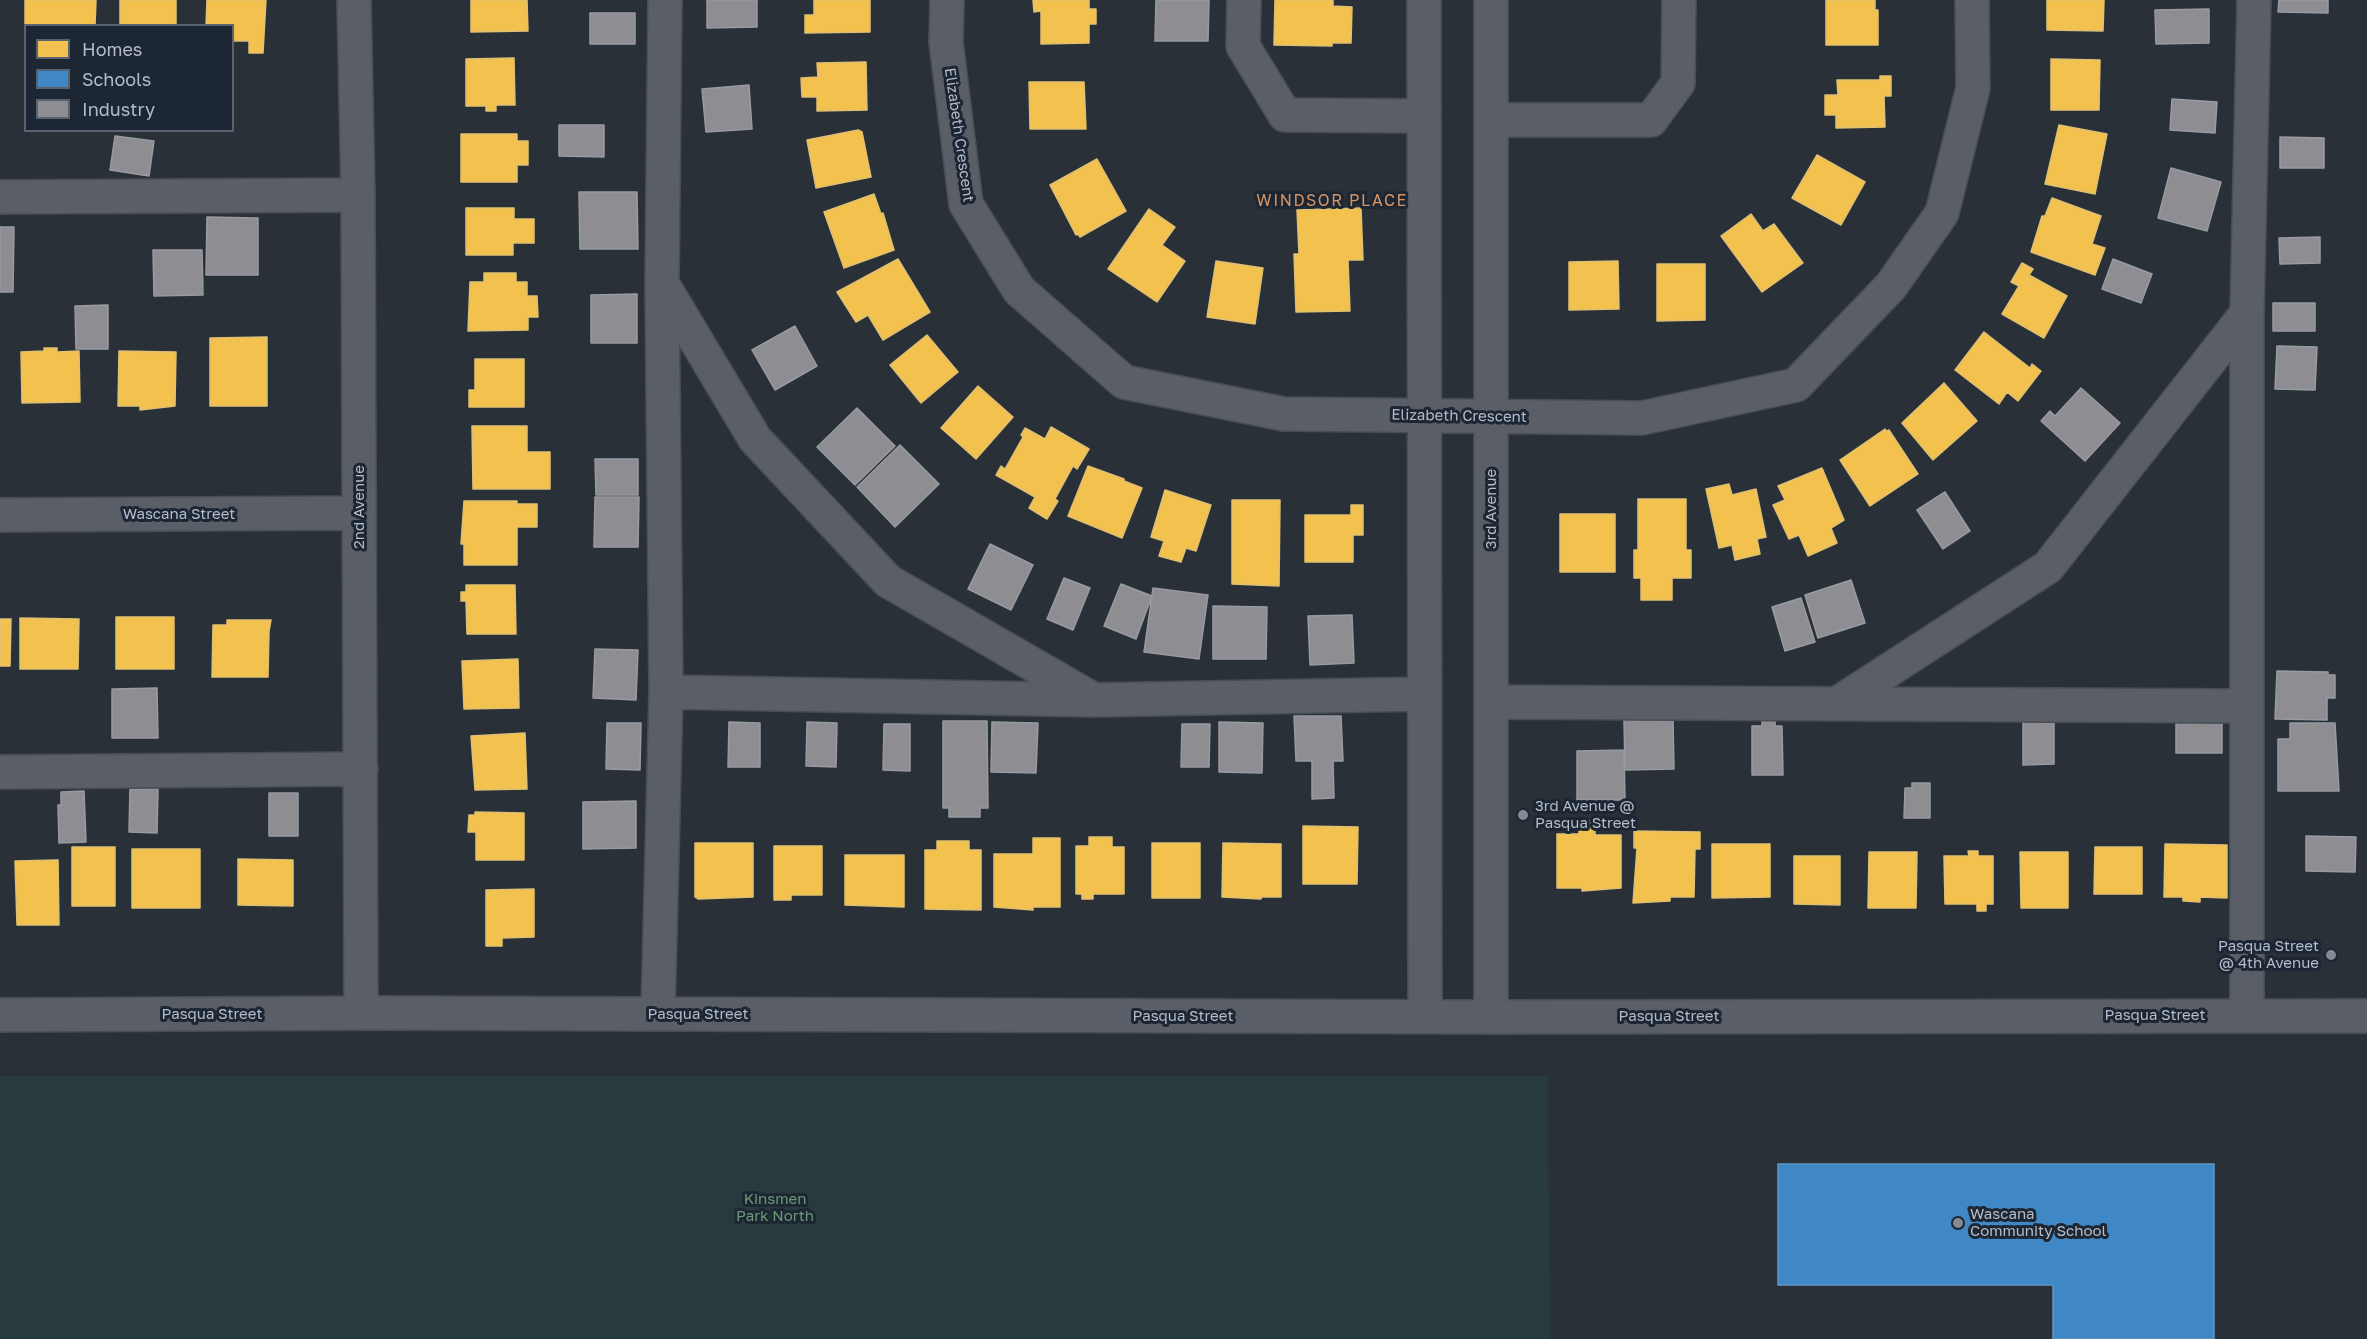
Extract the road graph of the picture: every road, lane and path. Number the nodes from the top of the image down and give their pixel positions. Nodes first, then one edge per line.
1 (354, 0) edge
2 (665, 0) edge
3 (947, 0) edge
4 (1244, 0) edge
5 (1424, 0) edge
6 (1491, 0) edge
7 (1679, 0) edge
8 (1972, 0) edge
9 (2254, 0) edge
10 (1424, 116) junction
11 (1491, 120) junction
12 (357, 195) junction
13 (0, 197) edge
14 (662, 284) junction
15 (2247, 313) junction
16 (1424, 416) junction
17 (1491, 416) junction
18 (359, 513) junction
19 (0, 515) edge
20 (666, 692) junction
21 (1425, 694) junction
22 (1094, 700) junction
23 (1491, 702) junction
24 (1838, 703) junction
25 (2245, 706) junction
26 (361, 769) junction
27 (0, 772) edge
28 (361, 1013) junction
29 (658, 1014) junction
30 (0, 1015) edge
31 (2247, 1015) junction
32 (1425, 1016) junction
33 (2367, 1016) edge
34 (1491, 1017) junction

1 - 12 street, 2nd Avenue
2 - 14 street
3 - 16 street, Elizabeth Crescent
4 - 10 street
5 - 10 street
6 - 11 street, 3rd Avenue
7 - 11 street
8 - 17 street, Elizabeth Crescent
9 - 15 street
10 - 16 street
11 - 17 street, 3rd Avenue
12 - 13 street
12 - 18 street, 2nd Avenue
14 - 20 street
14 - 22 street
15 - 24 street
15 - 25 street
16 - 17 street, Elizabeth Crescent
16 - 21 street
17 - 23 street, 3rd Avenue
18 - 19 street, Wascana Street
18 - 26 street, 2nd Avenue
20 - 22 street
20 - 29 street
21 - 22 street
21 - 32 street
23 - 24 street
23 - 34 street, 3rd Avenue
24 - 25 street
25 - 31 street
26 - 27 street
26 - 28 street, 2nd Avenue
28 - 29 street, Pasqua Street
28 - 30 street, Pasqua Street
29 - 32 street, Pasqua Street
31 - 33 street, Pasqua Street
31 - 34 street, Pasqua Street
32 - 34 street, Pasqua Street

